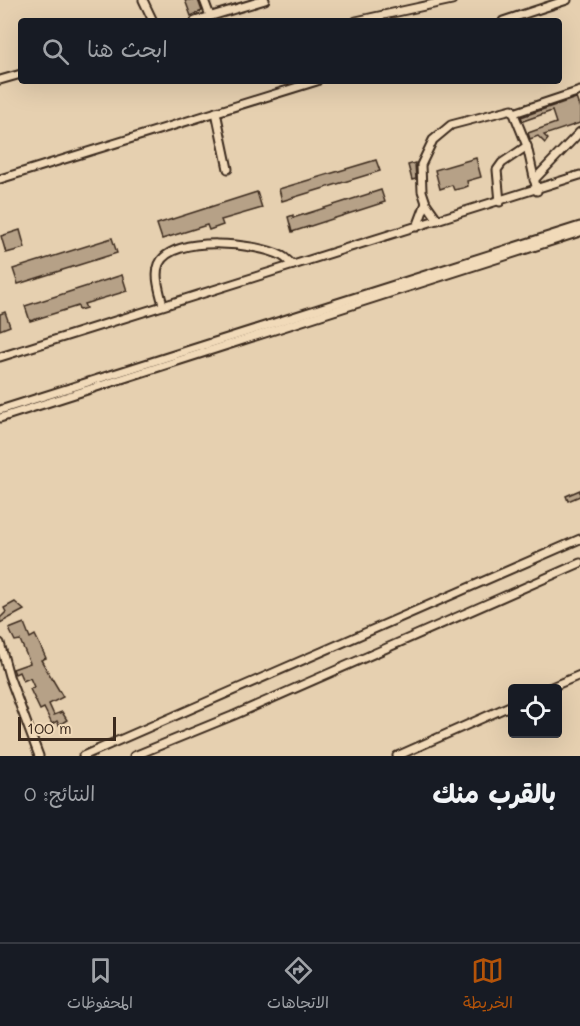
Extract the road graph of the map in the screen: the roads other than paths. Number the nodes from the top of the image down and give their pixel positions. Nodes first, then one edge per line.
1 (143, 0) edge
2 (204, 0) edge
3 (265, 0) edge
4 (452, 0) edge
5 (567, 0) edge
6 (210, 16) junction
7 (152, 18) edge
8 (204, 18) edge
9 (370, 18) edge
10 (512, 18) edge
11 (18, 75) edge
12 (0, 80) edge
13 (307, 84) edge
14 (580, 90) edge
15 (216, 112) junction
16 (514, 113) junction
17 (580, 132) edge
18 (527, 146) junction
19 (228, 169) dead end
20 (580, 175) edge
21 (0, 179) edge
22 (534, 180) junction
23 (537, 190) junction
24 (500, 202) junction
25 (426, 203) junction
26 (438, 220) junction
27 (580, 226) edge
28 (417, 227) junction
29 (580, 232) edge
30 (292, 265) junction
31 (163, 305) junction
32 (0, 357) edge
33 (0, 410) edge
34 (0, 418) edge
35 (580, 540) edge
36 (580, 563) edge
37 (0, 643) edge
38 (580, 675) edge
39 (559, 684) edge
40 (508, 707) edge
41 (39, 756) edge
42 (83, 756) edge
43 (134, 756) edge
44 (397, 756) edge

1 - 7 street
2 - 6 street
3 - 6 street
4 - 9 street
5 - 10 street
6 - 8 street
11 - 12 street
13 - 15 street
14 - 16 street
15 - 19 street
15 - 21 street
16 - 18 street
16 - 25 street
17 - 22 street
18 - 22 street
18 - 24 street
20 - 23 street
22 - 23 street
23 - 24 street
24 - 26 street
25 - 26 street
25 - 28 street
26 - 28 street
27 - 33 street
28 - 30 street
29 - 34 street
30 - 31 street
30 - 31 street
31 - 32 street
35 - 42 street
36 - 43 street
37 - 41 street
38 - 39 street
40 - 44 street

